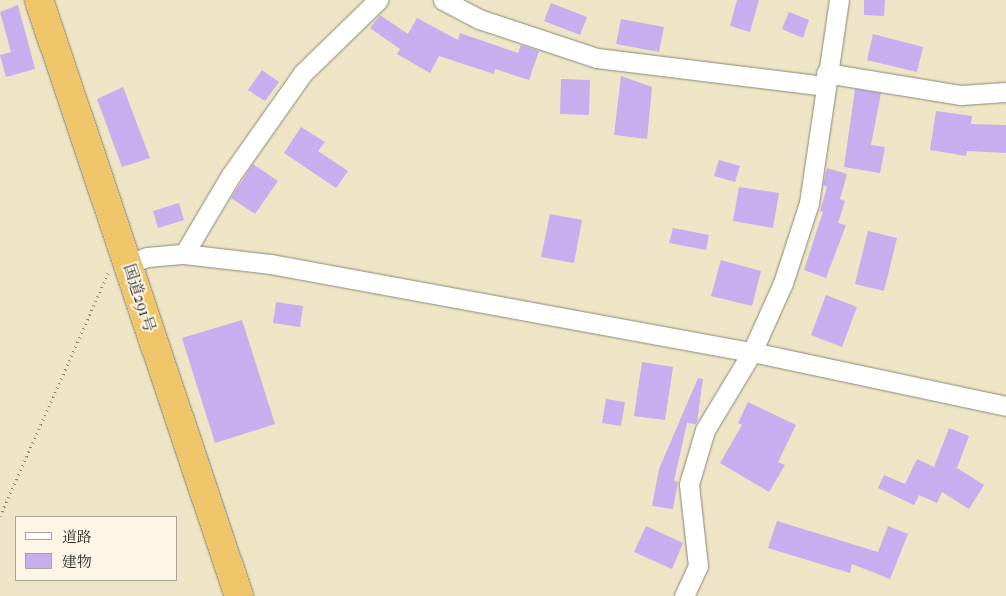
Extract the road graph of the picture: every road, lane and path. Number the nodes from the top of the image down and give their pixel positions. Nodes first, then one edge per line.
1 (39, 0) edge
2 (378, 0) edge
3 (443, 0) edge
4 (839, 0) edge
5 (825, 79) junction
6 (1006, 92) edge
7 (184, 254) junction
8 (128, 264) junction
9 (752, 352) junction
10 (1006, 406) edge
11 (0, 516) edge
12 (238, 596) edge
13 (684, 596) edge

1 - 8 highway, 国道291号
2 - 7 street
3 - 5 street
4 - 5 street
5 - 6 street
5 - 9 street
7 - 8 street
7 - 9 street
8 - 11 path
8 - 12 highway, 国道291号
9 - 10 street
9 - 13 street

